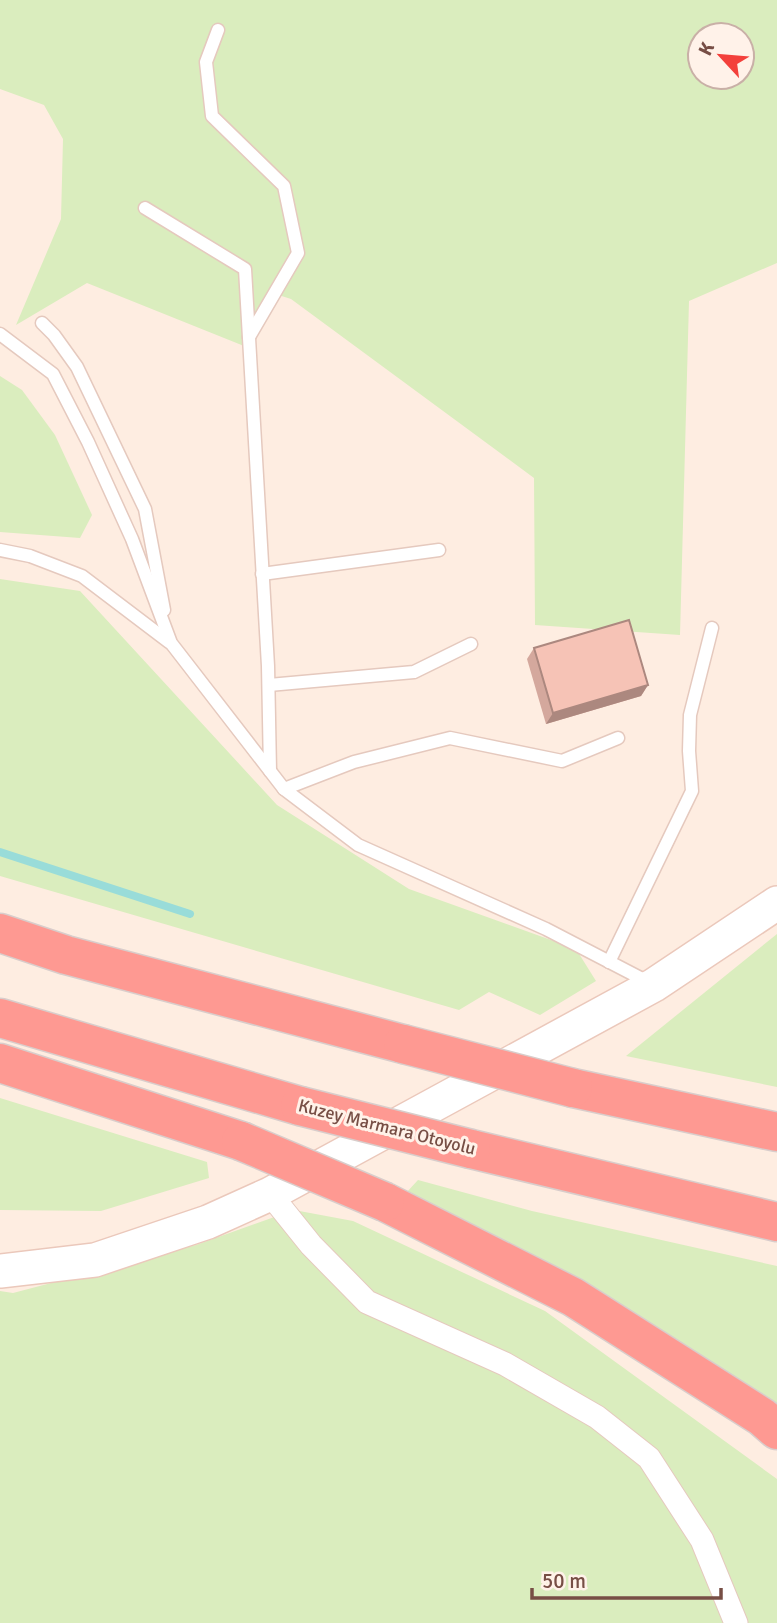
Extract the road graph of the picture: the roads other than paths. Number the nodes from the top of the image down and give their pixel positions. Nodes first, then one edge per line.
1 (218, 30) dead end
2 (145, 208) dead end
3 (41, 323) dead end
4 (0, 334) edge
5 (249, 337) junction
6 (0, 550) edge
7 (439, 550) dead end
8 (262, 575) junction
9 (712, 628) dead end
10 (171, 643) junction
11 (471, 644) dead end
12 (268, 685) junction
13 (618, 737) dead end
14 (270, 771) junction
15 (284, 789) junction
16 (777, 903) edge
17 (0, 933) edge
18 (609, 962) junction
19 (654, 985) junction
20 (0, 1018) edge
21 (0, 1063) edge
22 (777, 1132) edge
23 (271, 1194) junction
24 (777, 1222) edge
25 (0, 1271) edge
26 (777, 1430) edge
27 (736, 1623) edge

1 - 5 lane
2 - 5 lane
3 - 10 lane
4 - 10 lane
5 - 8 lane
6 - 10 lane
7 - 8 lane
8 - 12 lane
9 - 18 lane
10 - 14 lane
11 - 12 lane
12 - 14 lane
13 - 15 lane
14 - 15 lane
15 - 18 lane
16 - 19 main road
17 - 22 highway, bridge
18 - 19 lane
19 - 23 main road
20 - 24 highway, Kuzey Marmara Otoyolu, bridge
21 - 26 highway, bridge
23 - 25 main road
23 - 27 street

